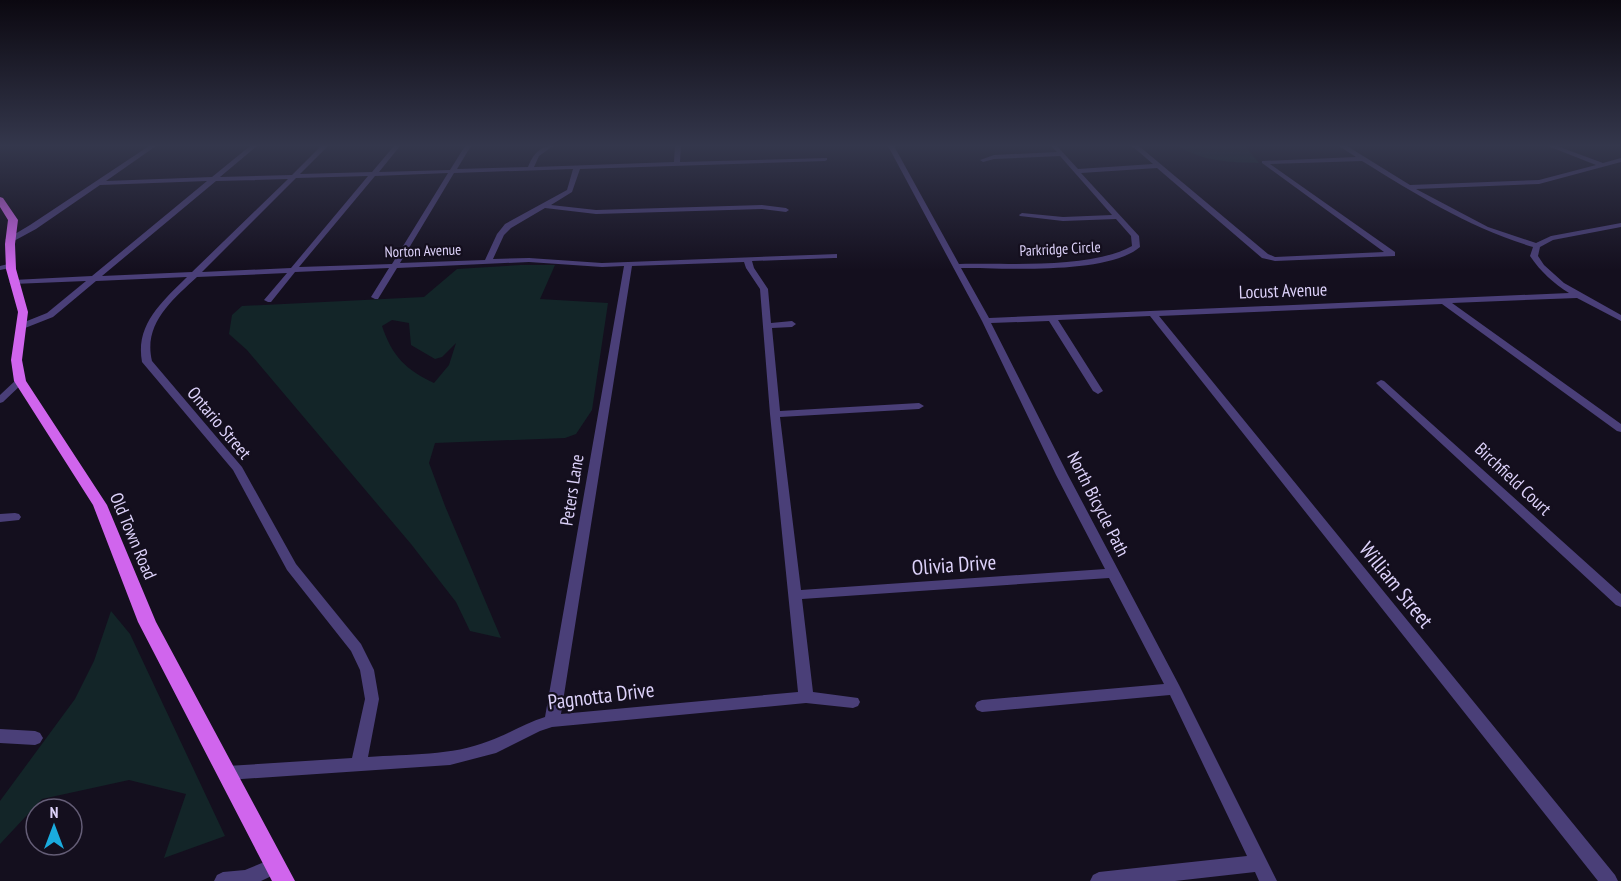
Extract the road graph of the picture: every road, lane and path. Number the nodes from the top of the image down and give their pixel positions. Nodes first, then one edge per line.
1 (93, 187) edge
2 (203, 187) edge
3 (283, 187) edge
4 (363, 187) edge
5 (442, 187) edge
6 (571, 187) edge
7 (914, 187) edge
8 (1091, 187) edge
9 (1184, 187) edge
10 (1299, 187) edge
11 (1410, 187) edge
12 (0, 200) edge
13 (545, 206) junction
14 (786, 210) dead end
15 (1022, 215) dead end
16 (1117, 217) junction
17 (1621, 225) edge
18 (9, 240) junction
19 (1537, 246) junction
20 (834, 256) dead end
21 (747, 259) junction
22 (488, 262) junction
23 (628, 264) junction
24 (12, 265) junction
25 (394, 266) junction
26 (957, 266) junction
27 (0, 268) edge
28 (293, 270) junction
29 (194, 274) junction
30 (94, 278) junction
31 (14, 282) junction
32 (1582, 295) junction
33 (375, 297) dead end
34 (268, 300) dead end
35 (1445, 302) junction
36 (1152, 314) junction
37 (1052, 318) junction
38 (1621, 318) edge
39 (986, 321) junction
40 (792, 324) dead end
41 (766, 326) junction
42 (20, 327) junction
43 (20, 381) junction
44 (1381, 383) dead end
45 (0, 389) edge
46 (1098, 391) dead end
47 (0, 400) edge
48 (915, 406) dead end
49 (775, 414) junction
50 (1621, 429) edge
51 (15, 517) dead end
52 (0, 518) edge
53 (1114, 573) junction
54 (796, 595) junction
55 (1621, 602) edge
56 (1174, 689) junction
57 (806, 697) junction
58 (852, 702) dead end
59 (982, 706) dead end
60 (552, 721) junction
61 (0, 736) edge
62 (35, 738) dead end
63 (360, 763) junction
64 (227, 773) junction
65 (1259, 862) junction
66 (279, 874) edge
67 (223, 881) edge
68 (1099, 881) edge
69 (1268, 881) edge
70 (1609, 881) edge

1 - 18 street
2 - 30 street
3 - 29 street, Ontario Street
4 - 28 street
5 - 25 street
6 - 13 street
7 - 26 street, North Bicycle Path
8 - 16 street, Parkridge Circle
9 - 10 street
11 - 19 street
12 - 18 main road, Old Town Road
13 - 14 street
13 - 22 street
15 - 16 street
16 - 26 street, Parkridge Circle
17 - 19 street
18 - 24 main road, Old Town Road
19 - 32 street
20 - 21 street, Norton Avenue
21 - 23 street, Norton Avenue
21 - 41 street
22 - 23 street, Norton Avenue
22 - 25 street, Norton Avenue
23 - 60 street, Peters Lane
24 - 27 street
24 - 31 main road, Old Town Road
25 - 28 street, Norton Avenue
25 - 33 street
26 - 39 street, North Bicycle Path
28 - 29 street, Norton Avenue
28 - 34 street
29 - 30 street, Norton Avenue
29 - 63 street, Ontario Street
30 - 31 street, Norton Avenue
30 - 42 street
31 - 42 main road, Old Town Road
32 - 35 street, Locust Avenue
32 - 38 street
35 - 36 street, Locust Avenue
35 - 50 street
36 - 37 street, Locust Avenue
36 - 70 street, William Street
37 - 39 street, Locust Avenue
37 - 46 street
39 - 53 street, North Bicycle Path
40 - 41 street
41 - 49 street
42 - 43 main road, Old Town Road
43 - 45 street
43 - 47 street
43 - 64 main road, Old Town Road
44 - 55 street, Birchfield Court
48 - 49 street
49 - 54 street
51 - 52 street
53 - 54 street, Olivia Drive
53 - 56 street, North Bicycle Path
54 - 57 street
56 - 59 street
56 - 65 street, North Bicycle Path
57 - 58 street, Pagnotta Drive
57 - 60 street, Pagnotta Drive
60 - 63 street, Pagnotta Drive
61 - 62 street
63 - 64 street, Pagnotta Drive
64 - 66 main road, Old Town Road
65 - 68 street
65 - 69 street, North Bicycle Path
66 - 67 street

